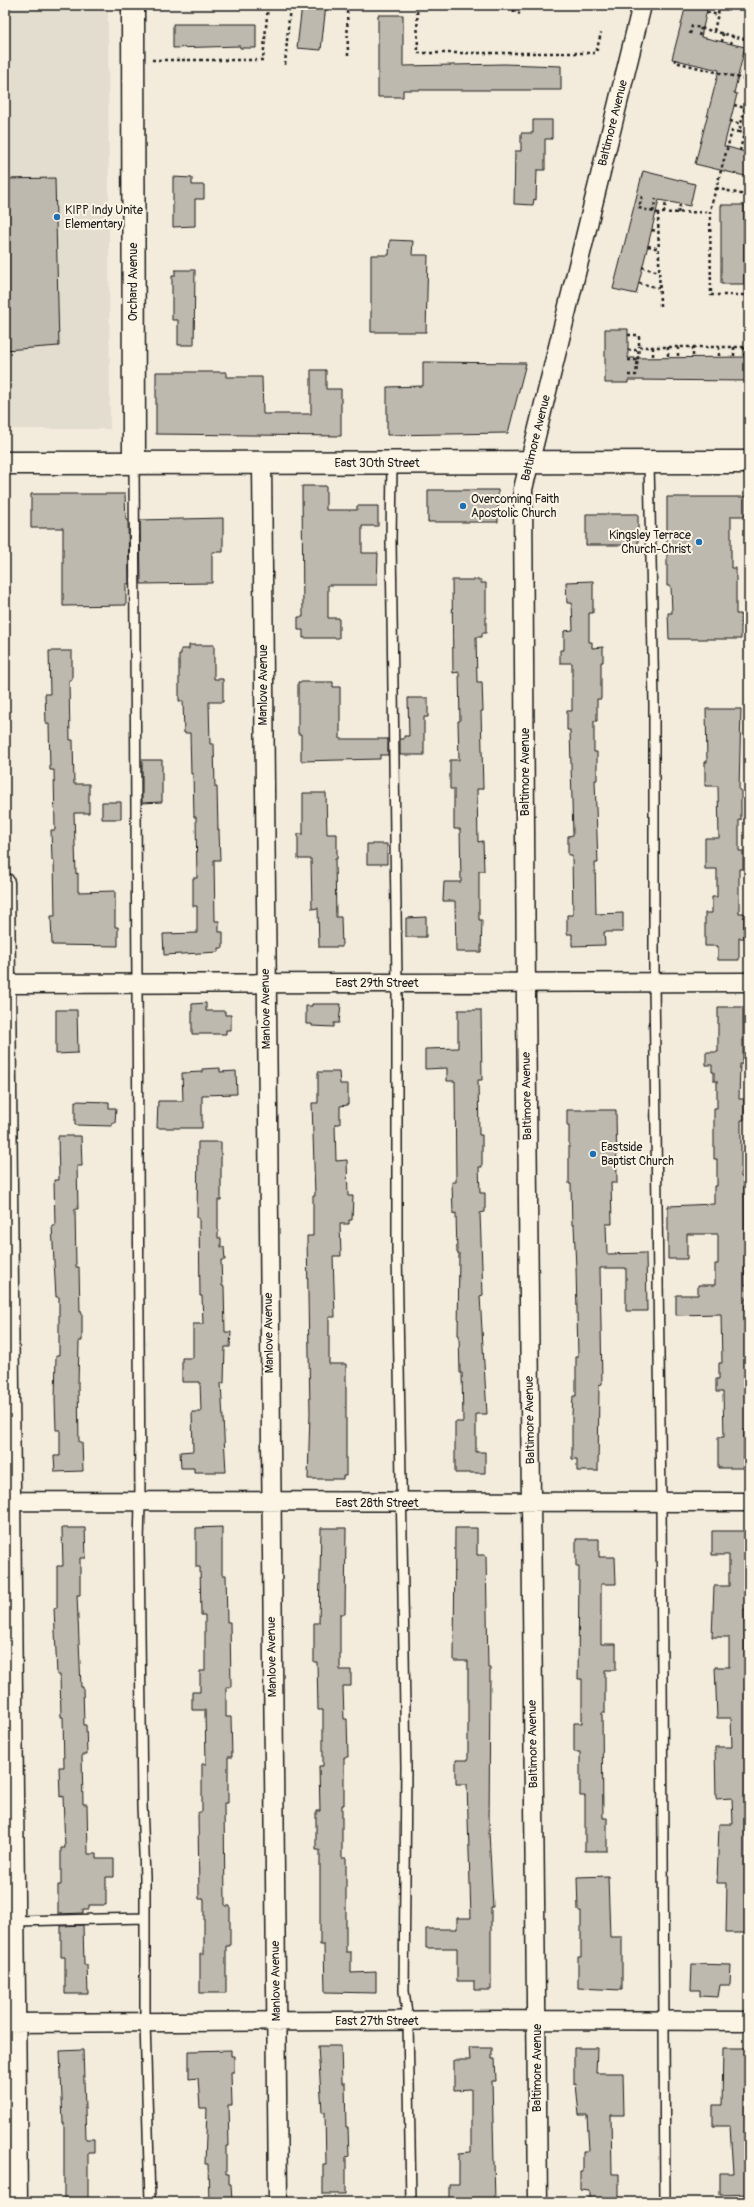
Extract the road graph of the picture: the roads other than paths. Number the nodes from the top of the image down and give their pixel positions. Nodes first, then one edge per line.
1 (133, 5) edge
2 (642, 5) edge
3 (529, 462) junction
4 (649, 462) junction
5 (749, 462) edge
6 (5, 463) edge
7 (262, 463) junction
8 (392, 463) junction
9 (134, 464) junction
10 (5, 882) edge
11 (749, 982) edge
12 (266, 983) junction
13 (397, 983) junction
14 (526, 983) junction
15 (654, 983) junction
16 (5, 984) edge
17 (136, 984) junction
18 (8, 1501) edge
19 (661, 1502) junction
20 (749, 1502) edge
21 (140, 1503) junction
22 (271, 1503) junction
23 (402, 1503) junction
24 (531, 1503) junction
25 (145, 1918) junction
26 (15, 1921) junction
27 (536, 2020) junction
28 (408, 2021) junction
29 (664, 2021) junction
30 (749, 2021) edge
31 (145, 2022) junction
32 (276, 2022) junction
33 (11, 2023) edge
34 (18, 2202) edge
35 (150, 2202) edge
36 (278, 2202) edge
37 (410, 2202) edge
38 (538, 2202) edge
39 (665, 2202) edge

1 - 9 main road, Orchard Avenue
2 - 3 street, Baltimore Avenue
3 - 4 main road, East 30th Street
3 - 8 main road, East 30th Street
3 - 14 street, Baltimore Avenue
4 - 5 main road, East 30th Street
4 - 15 lane
6 - 9 main road, East 30th Street
7 - 8 main road, East 30th Street
7 - 9 main road, East 30th Street
7 - 12 street, Manlove Avenue
8 - 13 lane
9 - 17 lane
10 - 16 street
11 - 15 street, East 29th Street
12 - 13 street, East 29th Street
12 - 17 street, East 29th Street
12 - 22 street, Manlove Avenue
13 - 14 street, East 29th Street
13 - 23 lane
14 - 15 street, East 29th Street
14 - 24 street, Baltimore Avenue
15 - 19 lane
16 - 17 street, East 29th Street
16 - 18 street
17 - 21 lane
18 - 21 street, East 28th Street
18 - 26 street
19 - 20 street, East 28th Street
19 - 24 street, East 28th Street
19 - 29 lane
21 - 22 street, East 28th Street
21 - 25 lane
22 - 23 street, East 28th Street
22 - 32 street, Manlove Avenue
23 - 24 street, East 28th Street
23 - 28 lane
24 - 27 street, Baltimore Avenue
25 - 26 lane
25 - 31 lane
26 - 33 street
27 - 28 street, East 27th Street
27 - 29 street, East 27th Street
27 - 38 street, Baltimore Avenue
28 - 32 street, East 27th Street
28 - 37 lane
29 - 30 street, East 27th Street
29 - 39 lane
31 - 32 street, East 27th Street
31 - 33 street, East 27th Street
31 - 35 lane
32 - 36 street, Manlove Avenue
33 - 34 street

